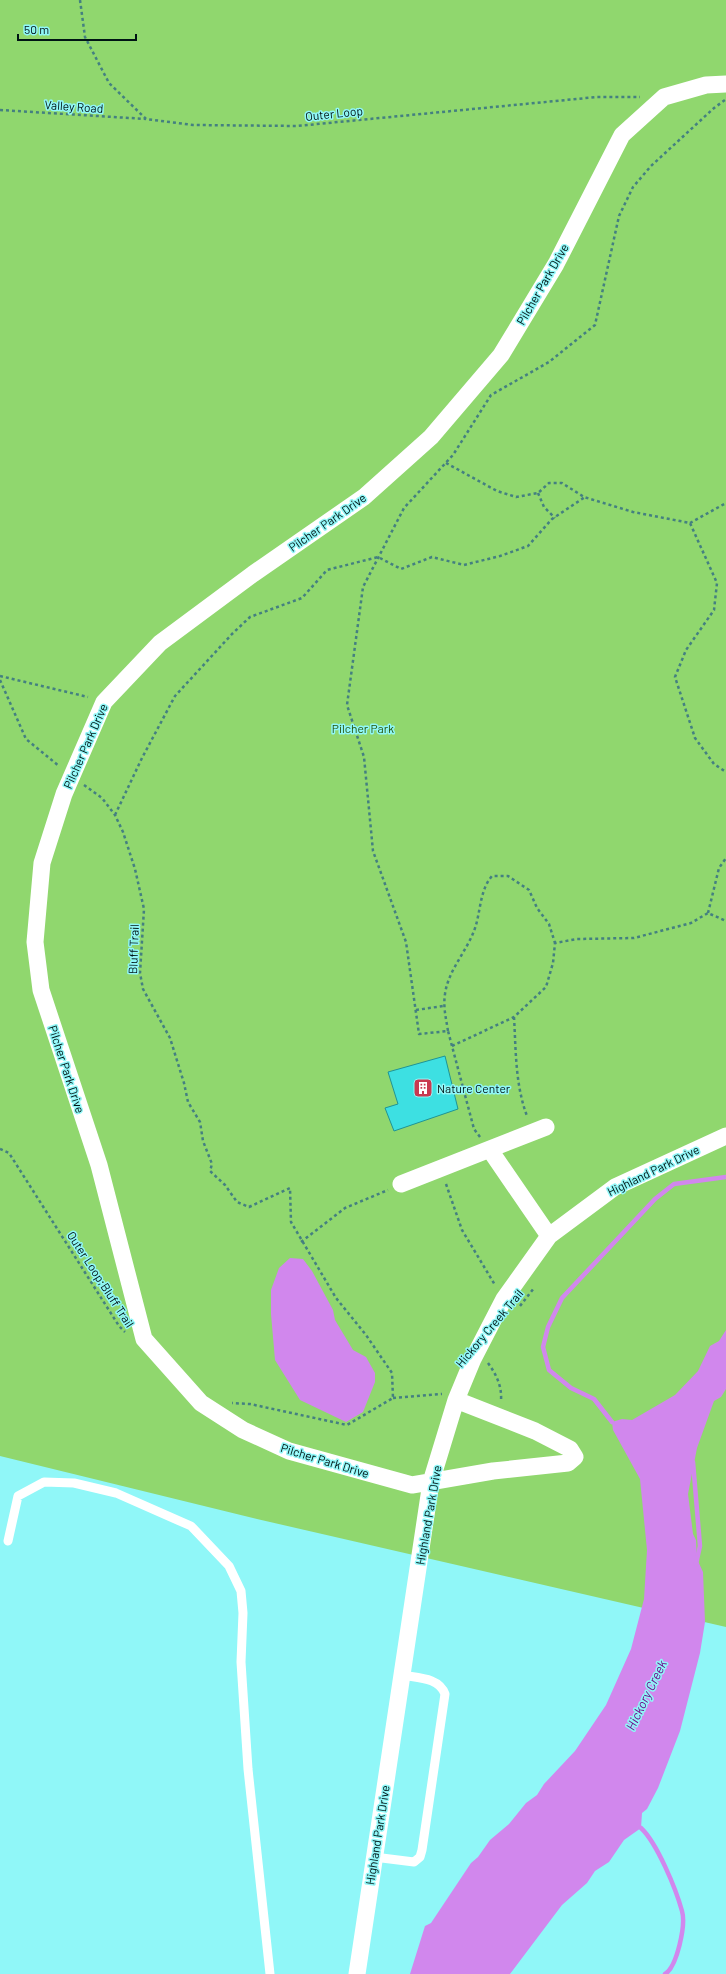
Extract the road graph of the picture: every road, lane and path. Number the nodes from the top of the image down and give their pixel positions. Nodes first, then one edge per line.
1 (80, 0) edge
2 (726, 84) edge
3 (664, 97) junction
4 (726, 100) edge
5 (0, 110) edge
6 (146, 120) junction
7 (446, 463) junction
8 (538, 493) junction
9 (585, 497) junction
10 (726, 503) edge
11 (555, 518) junction
12 (690, 523) junction
13 (378, 557) junction
14 (0, 676) edge
15 (0, 680) edge
16 (104, 702) junction
17 (726, 772) edge
18 (72, 776) junction
19 (115, 815) junction
20 (726, 858) edge
21 (708, 913) junction
22 (726, 921) edge
23 (555, 943) junction
24 (443, 1006) junction
25 (416, 1010) junction
26 (514, 1017) junction
27 (448, 1031) junction
28 (452, 1046) junction
29 (527, 1116) dead end
30 (546, 1127) dead end
31 (726, 1136) edge
32 (0, 1149) edge
33 (490, 1150) junction
34 (440, 1169) junction
35 (401, 1184) joint
36 (549, 1236) junction
37 (302, 1242) junction
38 (534, 1287) dead end
39 (504, 1299) junction
40 (516, 1311) dead end
41 (129, 1337) dead end
42 (478, 1349) junction
43 (452, 1396) junction
44 (393, 1398) junction
45 (229, 1403) dead end
46 (499, 1417) junction
47 (431, 1482) junction
48 (8, 1541) dead end
49 (402, 1675) junction
50 (374, 1857) junction
51 (270, 1974) edge
52 (357, 1974) edge

1 - 6 path
2 - 3 street, Pilcher Park Drive
3 - 6 path, Outer Loop
3 - 16 street, Pilcher Park Drive
4 - 7 path
5 - 6 path, Valley Road
7 - 8 path
7 - 13 path
8 - 9 path
8 - 11 path
9 - 11 path
9 - 12 path
10 - 12 path
11 - 13 path
12 - 17 path
13 - 19 path
13 - 25 path
14 - 16 path
15 - 18 path, Bluff Trail
16 - 18 street, Pilcher Park Drive
18 - 19 path, Bluff Trail
18 - 47 street, Pilcher Park Drive
19 - 37 path, Bluff Trail
20 - 21 path
21 - 22 path
21 - 23 path
23 - 24 path
23 - 26 path
24 - 25 path
24 - 27 path
25 - 27 path
26 - 28 path
26 - 29 path
27 - 28 path
28 - 33 path
30 - 33 street
31 - 36 street, Highland Park Drive
32 - 41 path, Outer Loop;Bluff Trail
33 - 34 street
33 - 36 street
34 - 35 street
34 - 39 path
35 - 37 path
36 - 39 street, Highland Park Drive
37 - 44 path
38 - 40 path, Hickory Creek Trail
39 - 42 street, Highland Park Drive
42 - 43 street, Highland Park Drive
42 - 46 path
43 - 44 path
43 - 46 street
43 - 47 street, Highland Park Drive
44 - 45 path
46 - 47 street, Pilcher Park Drive
47 - 49 street, Highland Park Drive
48 - 51 lane
49 - 50 street, Highland Park Drive
49 - 50 lane
50 - 52 street, Highland Park Drive

